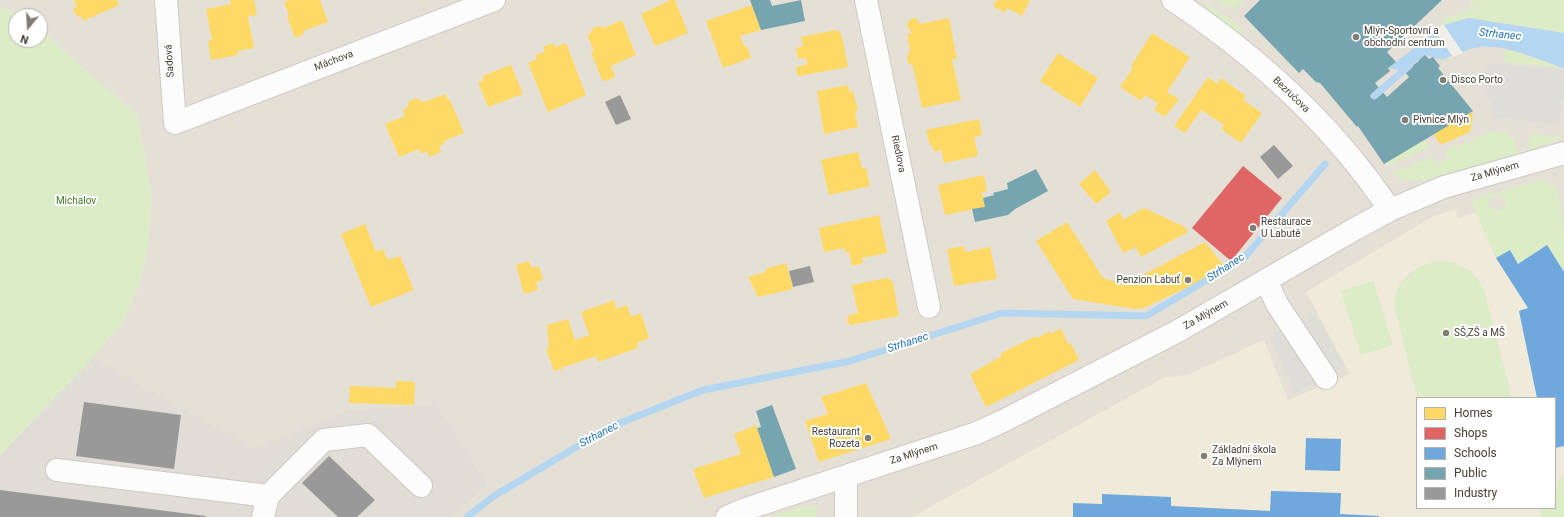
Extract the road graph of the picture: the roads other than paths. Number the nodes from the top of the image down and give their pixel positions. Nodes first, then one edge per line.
1 (166, 0) edge
2 (494, 0) edge
3 (866, 0) edge
4 (1185, 3) edge
5 (175, 123) joint
6 (1564, 153) edge
7 (1390, 210) junction
8 (1266, 280) junction
9 (929, 307) dead end
10 (1326, 378) dead end
11 (57, 470) dead end
12 (846, 476) junction
13 (421, 486) dead end
14 (266, 507) edge
15 (727, 517) edge
16 (846, 517) edge

1 - 5 street, Sadová
2 - 5 street, Máchova
3 - 9 street, Riedlova
4 - 7 street, Bezručova
6 - 7 street, Za Mlýnem
7 - 8 street, Za Mlýnem
8 - 10 street
8 - 12 street, Za Mlýnem
11 - 14 street
12 - 15 street, Za Mlýnem
12 - 16 street
13 - 14 street

